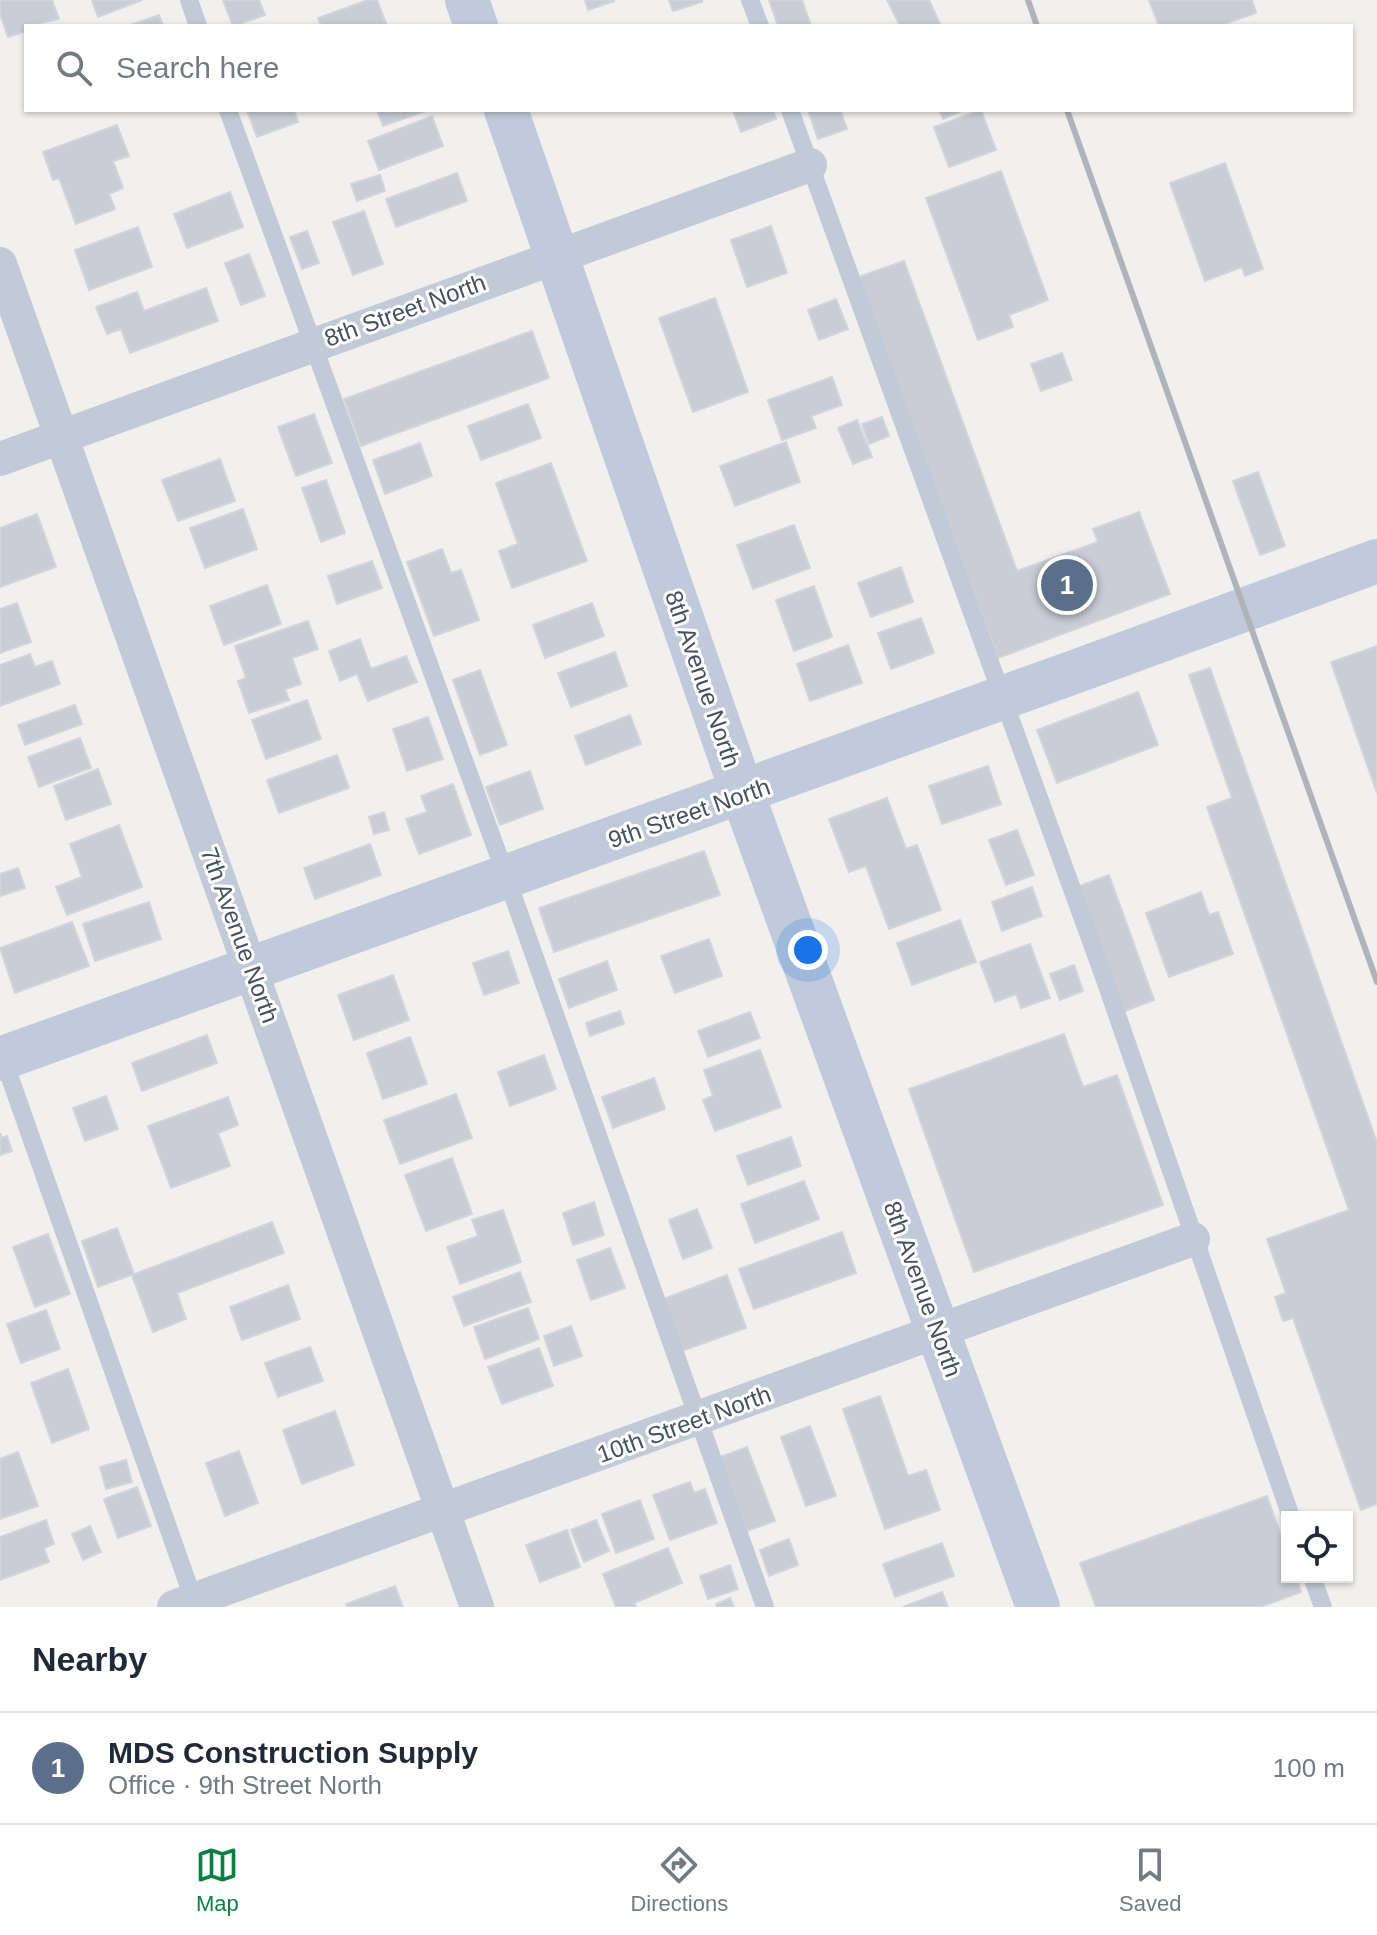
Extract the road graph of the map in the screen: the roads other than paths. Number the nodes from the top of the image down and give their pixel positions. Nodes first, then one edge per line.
1 (189, 0) edge
2 (467, 0) edge
3 (750, 0) edge
4 (197, 24) edge
5 (475, 24) edge
6 (759, 24) edge
7 (229, 112) edge
8 (507, 112) edge
9 (791, 112) edge
10 (810, 165) junction
11 (557, 254) junction
12 (0, 264) edge
13 (311, 345) junction
14 (61, 437) junction
15 (0, 459) edge
16 (1377, 561) edge
17 (1002, 700) junction
18 (743, 795) junction
19 (506, 876) junction
20 (252, 965) junction
21 (1, 1055) edge
22 (1193, 1239) junction
23 (938, 1332) junction
24 (698, 1419) junction
25 (443, 1511) junction
26 (1289, 1511) edge
27 (1314, 1583) edge
28 (188, 1605) edge
29 (477, 1607) edge
30 (765, 1607) edge
31 (1038, 1607) edge
32 (1323, 1607) edge

1 - 4 lane
2 - 5 street
3 - 6 lane
7 - 13 lane
8 - 11 street, 8th Avenue North
9 - 10 lane
10 - 11 street, 8th Street North
10 - 17 lane
11 - 13 street, 8th Street North
11 - 18 street, 8th Avenue North
12 - 14 street, 7th Avenue North
13 - 14 street, 8th Street North
13 - 19 lane
14 - 15 street, 8th Street North
14 - 20 street, 7th Avenue North
16 - 17 street, 9th Street North
17 - 18 street, 9th Street North
17 - 22 lane
18 - 19 street, 9th Street North
18 - 23 street, 8th Avenue North
19 - 20 street, 9th Street North
19 - 24 lane
20 - 21 street, 9th Street North
20 - 25 street, 7th Avenue North
21 - 28 lane
22 - 23 street, 10th Street North
22 - 26 lane
23 - 24 street, 10th Street North
23 - 31 street, 8th Avenue North
24 - 25 street, 10th Street North
24 - 30 lane
25 - 28 street, 10th Street North
25 - 29 street, 7th Avenue North
27 - 32 lane

